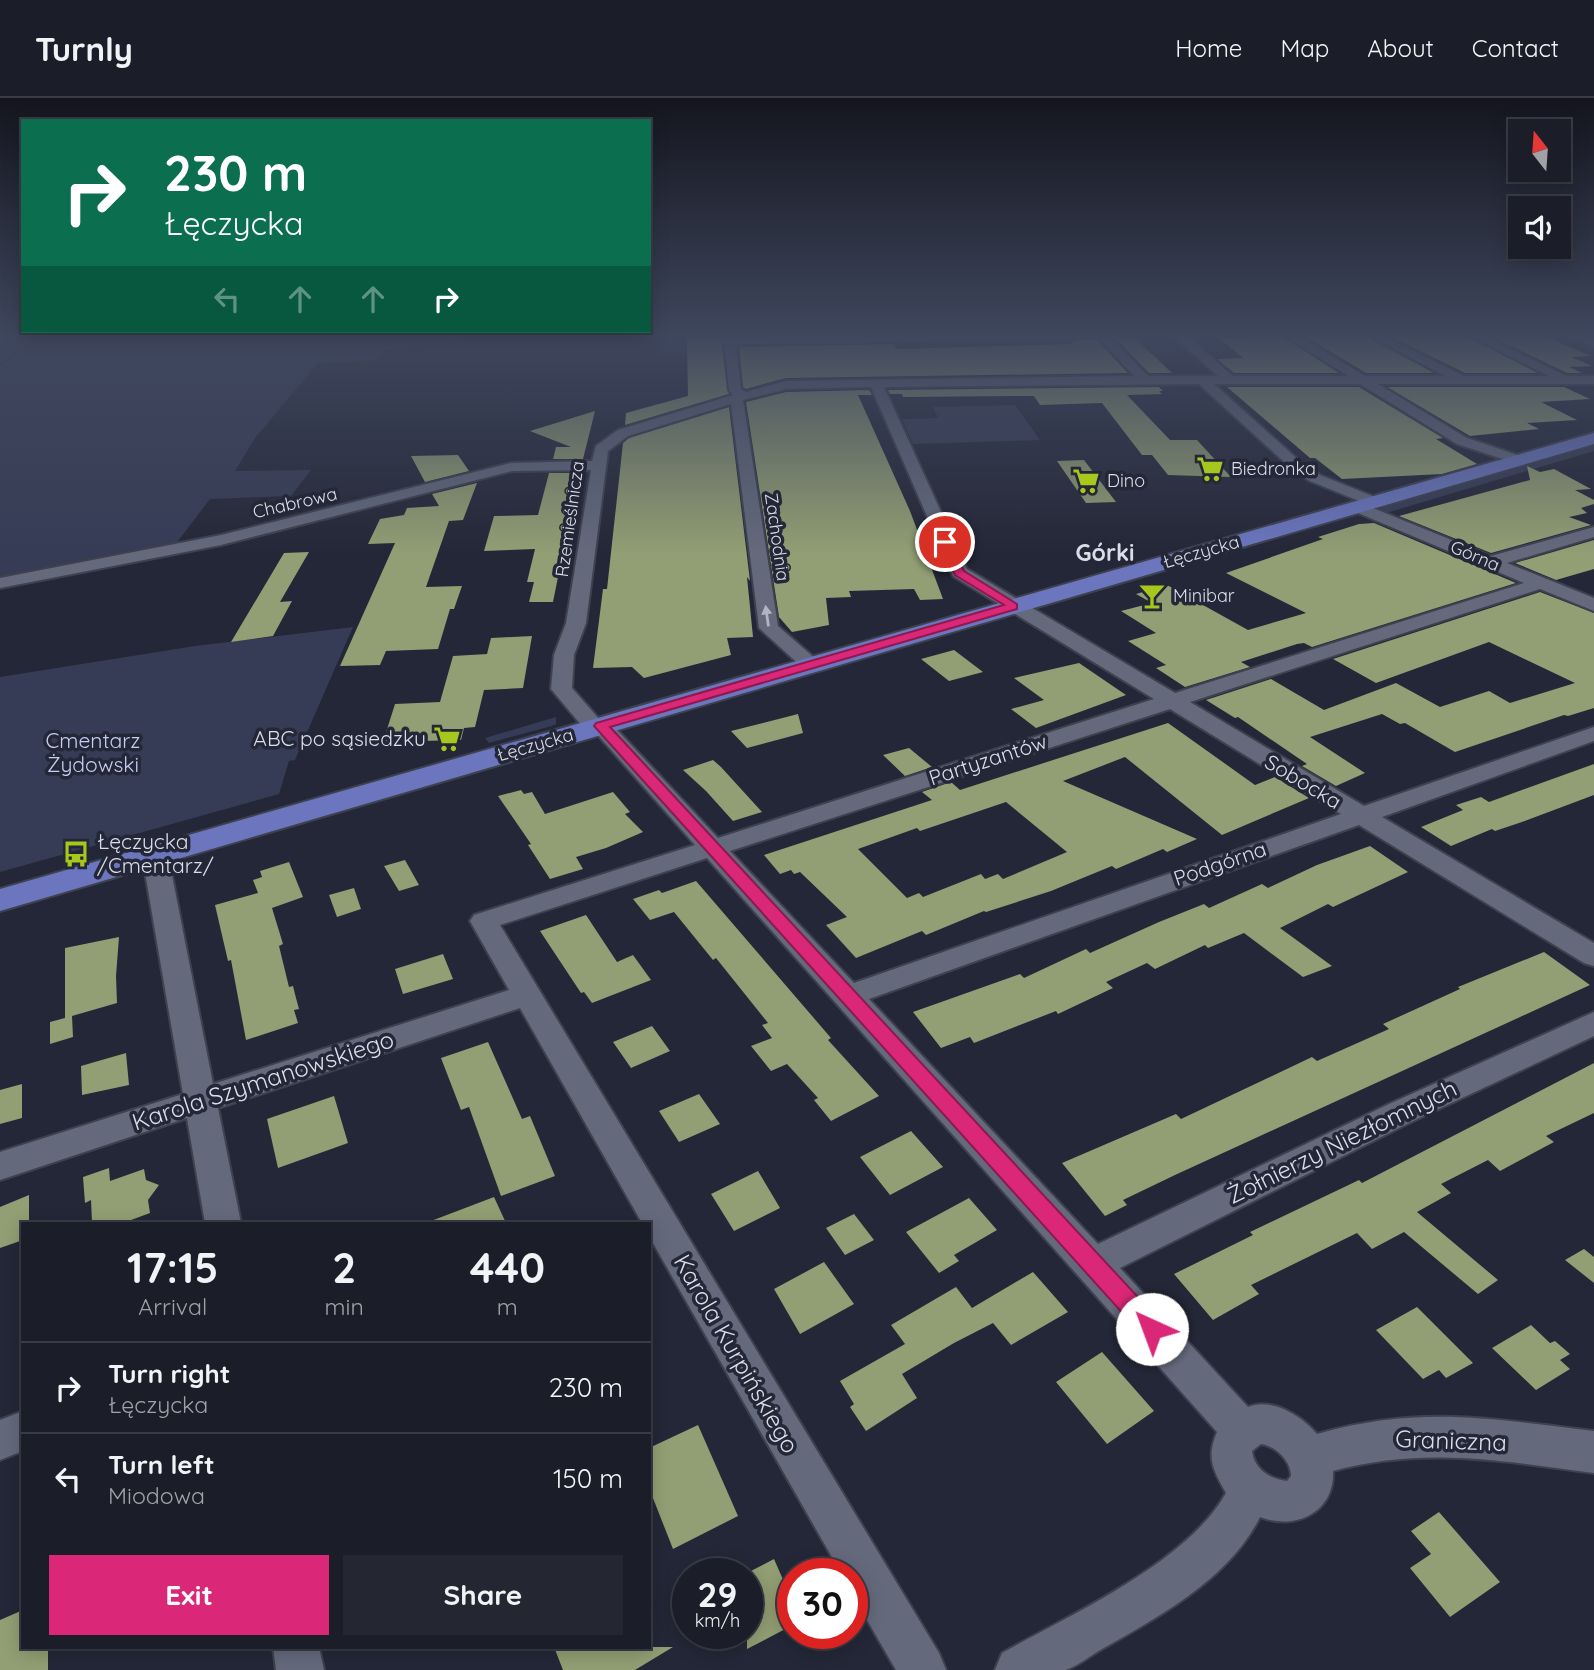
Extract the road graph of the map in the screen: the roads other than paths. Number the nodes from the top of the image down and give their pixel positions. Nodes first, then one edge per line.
1 (705, 407) edge
2 (738, 407) edge
3 (887, 407) edge
4 (1232, 407) edge
5 (1406, 407) edge
6 (1594, 438) edge
7 (1518, 460) junction
8 (597, 465) junction
9 (1365, 505) junction
10 (1594, 532) edge
11 (1491, 562) junction
12 (0, 583) edge
13 (1541, 583) junction
14 (1594, 605) edge
15 (1013, 606) junction
16 (811, 665) junction
17 (1171, 701) junction
18 (598, 727) junction
19 (1594, 734) edge
20 (1359, 815) junction
21 (712, 847) junction
22 (155, 855) junction
23 (0, 900) edge
24 (1594, 956) edge
25 (517, 980) junction
26 (847, 996) junction
27 (1594, 1023) edge
28 (201, 1102) junction
29 (0, 1166) edge
30 (223, 1222) edge
31 (1092, 1264) junction
32 (1241, 1429) junction
33 (21, 1433) edge
34 (0, 1440) edge
35 (1594, 1452) edge
36 (1309, 1457) junction
37 (1251, 1490) junction
38 (296, 1649) edge
39 (300, 1670) edge
40 (922, 1670) edge
41 (1019, 1670) edge

1 - 8 street, Rzemieślnicza
16 -> 2 street, Zachodnia
3 - 15 street, Sobocka
4 - 9 street
5 - 7 street
6 - 7 main road, Łęczycka
7 - 9 main road, Łęczycka
8 - 12 street, Chabrowa
8 - 18 street, Rzemieślnicza
9 - 11 street, Górna
9 - 15 main road, Łęczycka
10 - 11 street
11 - 13 street, Górna
13 - 14 street, Górna
13 - 17 street, Partyzantów
15 - 16 main road, Łęczycka
15 - 17 street, Sobocka
16 - 18 main road, Łęczycka
17 - 20 street, Sobocka
17 - 21 street, Partyzantów
18 - 21 street
18 - 22 main road, Łęczycka
19 - 20 street, Podgórna
20 - 24 street, Sobocka
20 - 26 street, Podgórna
21 - 25 street, Partyzantów
21 - 26 street
22 - 23 main road, Łęczycka
22 - 28 street
25 - 28 street, Karola Szymanowskiego
25 - 40 street, Karola Kurpińskiego
26 - 31 street
27 - 31 street, Żołnierzy Niezłomnych
28 - 29 street, Karola Szymanowskiego
28 - 30 street
31 - 32 street
32 - 36 street
32 - 37 street
33 - 34 street
35 - 36 street, Graniczna
36 - 37 street
37 - 41 street
38 - 39 street

